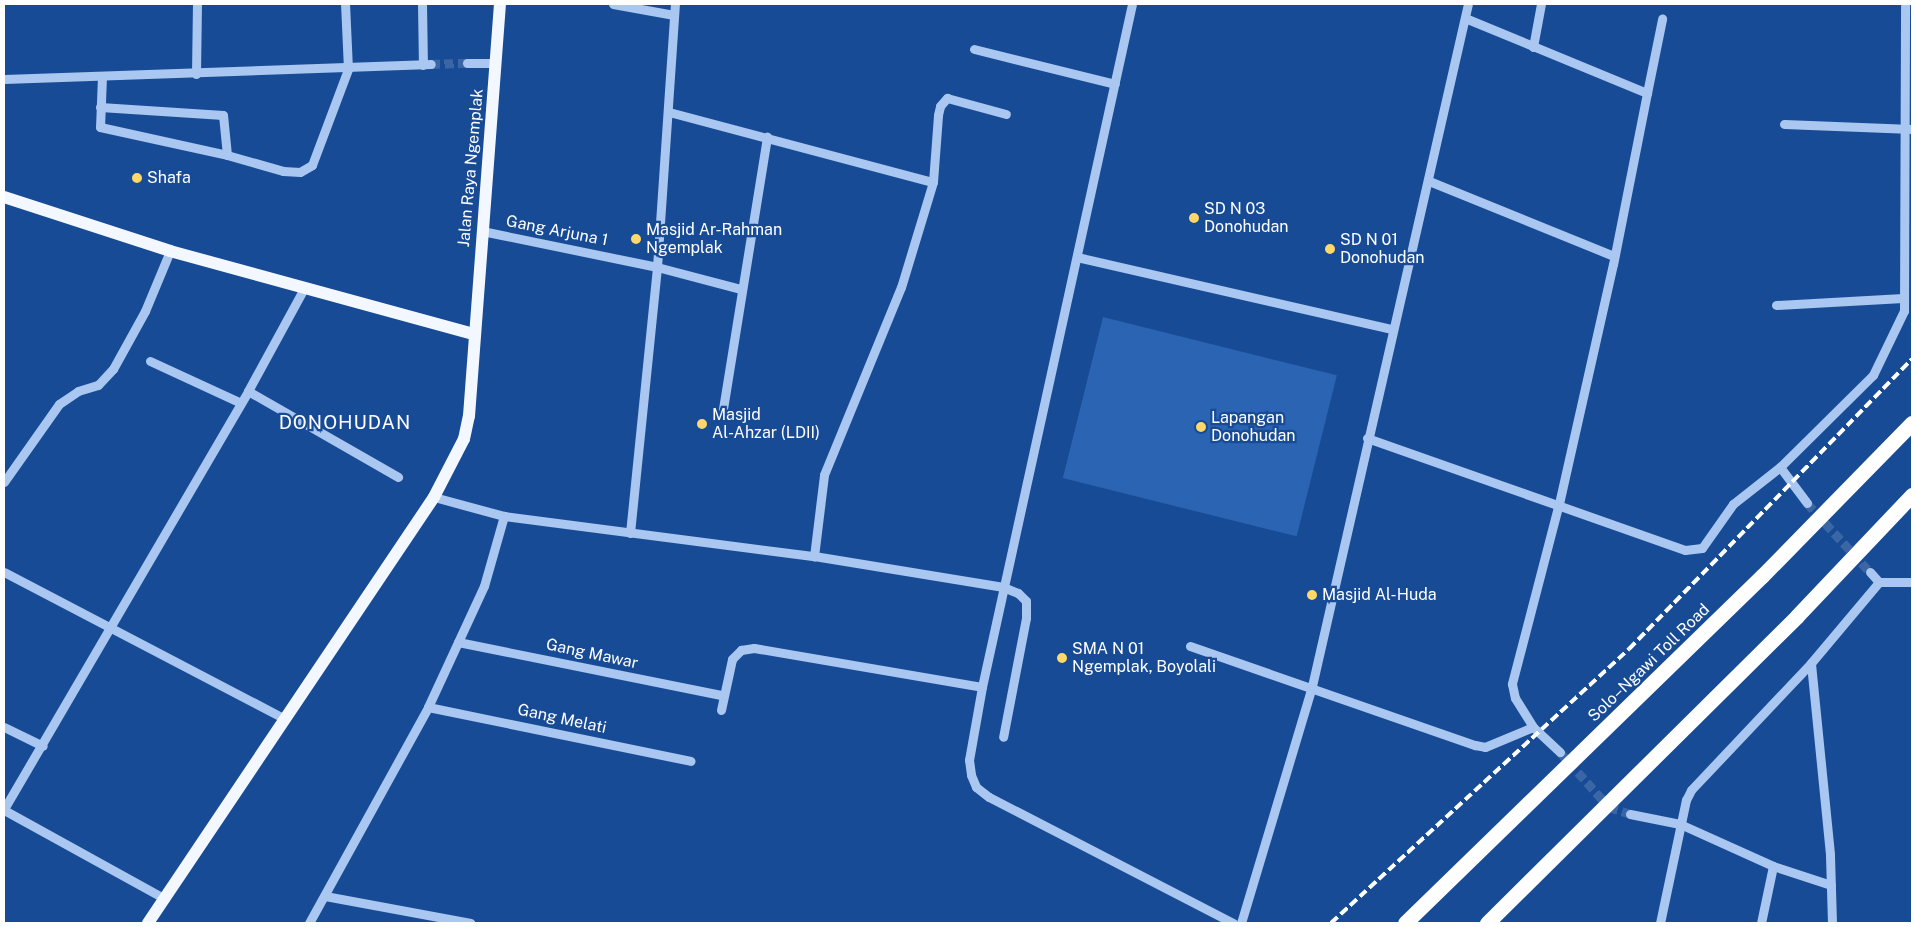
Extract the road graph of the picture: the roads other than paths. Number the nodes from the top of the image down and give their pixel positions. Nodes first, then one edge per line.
1 (197, 4) edge
2 (345, 4) edge
3 (422, 4) edge
4 (500, 4) edge
5 (613, 4) edge
6 (675, 4) edge
7 (1132, 4) edge
8 (1468, 4) edge
9 (1541, 4) edge
10 (1905, 4) edge
11 (674, 15) junction
12 (1465, 18) junction
13 (1662, 19) dead end
14 (1533, 47) junction
15 (974, 49) dead end
16 (467, 63) tunnel mouth
17 (495, 63) junction
18 (348, 68) junction
19 (196, 74) junction
20 (102, 76) junction
21 (4, 79) edge
22 (1115, 84) junction
23 (1647, 93) junction
24 (100, 107) junction
25 (669, 112) junction
26 (1006, 114) dead end
27 (1784, 124) dead end
28 (1908, 128) edge
29 (767, 137) junction
30 (227, 155) junction
31 (1429, 181) junction
32 (933, 182) junction
33 (4, 196) edge
34 (482, 231) junction
35 (170, 251) junction
36 (1077, 256) junction
37 (1614, 256) junction
38 (656, 267) junction
39 (740, 289) junction
40 (303, 290) junction
41 (1903, 298) junction
42 (1776, 304) dead end
43 (1908, 309) edge
44 (1391, 329) junction
45 (474, 334) junction
46 (150, 361) dead end
47 (248, 390) junction
48 (241, 403) junction
49 (722, 415) dead end
50 (1912, 423) edge
51 (1367, 438) junction
52 (1780, 467) junction
53 (398, 477) dead end
54 (4, 482) edge
55 (1912, 495) edge
56 (434, 497) junction
57 (1559, 503) junction
58 (1807, 503) tunnel mouth
59 (504, 516) junction
60 (630, 532) junction
61 (814, 556) junction
62 (4, 572) edge
63 (1870, 572) tunnel mouth
64 (1879, 582) junction
65 (1912, 582) edge
66 (1003, 587) junction
67 (110, 627) junction
68 (458, 642) junction
69 (1190, 646) dead end
70 (1811, 663) junction
71 (1312, 686) junction
72 (982, 687) junction
73 (720, 695) dead end
74 (428, 707) junction
75 (722, 710) dead end
76 (285, 718) junction
77 (1533, 726) junction
78 (4, 727) edge
79 (1003, 737) dead end
80 (43, 746) junction
81 (1560, 752) tunnel mouth
82 (691, 761) dead end
83 (4, 810) edge
84 (1630, 814) tunnel mouth
85 (1680, 824) junction
86 (1773, 866) junction
87 (1831, 885) junction
88 (325, 896) junction
89 (164, 899) junction
90 (148, 923) edge
91 (310, 923) edge
92 (471, 923) edge
93 (1232, 923) edge
94 (1242, 923) edge
95 (1405, 923) edge
96 (1487, 923) edge
97 (1660, 923) edge
98 (1761, 923) edge
99 (1832, 923) edge

1 - 19 street
2 - 18 street
3 - 18 street
4 - 17 main road, Jalan Raya Ngemplak
5 - 11 street
6 - 11 street
7 - 22 street
8 - 12 street
9 - 14 street
10 - 28 street
11 - 25 street
12 - 14 street
12 - 31 street
13 - 23 street
14 - 23 street
15 - 22 street
16 - 17 street
17 - 34 main road, Jalan Raya Ngemplak
18 - 19 street
18 - 30 street
19 - 20 street
20 - 21 street
20 - 24 street
22 - 36 street
23 - 37 street
24 - 30 street
24 - 30 street
25 - 29 street
25 - 38 street
26 - 32 street
27 - 28 street
28 - 41 street
29 - 32 street
29 - 39 street
31 - 37 street
31 - 44 street
32 - 61 street
33 - 35 main road
34 - 38 street, Gang Arjuna 1
34 - 45 main road, Jalan Raya Ngemplak
35 - 40 main road
35 - 54 street
36 - 44 street
36 - 66 street
37 - 57 street
38 - 39 street, Gang Arjuna 1
38 - 60 street
39 - 49 street
40 - 45 main road
40 - 47 street
41 - 42 street
41 - 43 street
43 - 52 street
44 - 51 street
45 - 56 main road, Jalan Raya Ngemplak
46 - 48 street
47 - 48 street
47 - 53 street
48 - 67 street
50 - 95 highway, Solo–Ngawi Toll Road
51 - 57 street
51 - 71 street
52 - 57 street
52 - 58 street
55 - 96 highway
56 - 59 street
56 - 76 main road, Jalan Raya Ngemplak
57 - 77 street
59 - 60 street
59 - 68 street
60 - 61 street
61 - 66 street
62 - 67 street
63 - 64 street
64 - 65 street
64 - 70 street
66 - 72 street
66 - 79 street
67 - 76 street
67 - 80 street
68 - 73 street, Gang Mawar
68 - 74 street
69 - 71 street
70 - 85 street
70 - 87 street
71 - 77 street
71 - 94 street
72 - 75 street
72 - 93 street
74 - 82 street, Gang Melati
74 - 88 street
76 - 89 main road, Jalan Raya Ngemplak
77 - 81 street
78 - 80 street
80 - 83 street
83 - 89 street
84 - 85 street
85 - 86 street
85 - 97 street
86 - 87 street
86 - 98 street
87 - 99 street
88 - 91 street
88 - 92 street
89 - 90 main road, Jalan Raya Ngemplak

